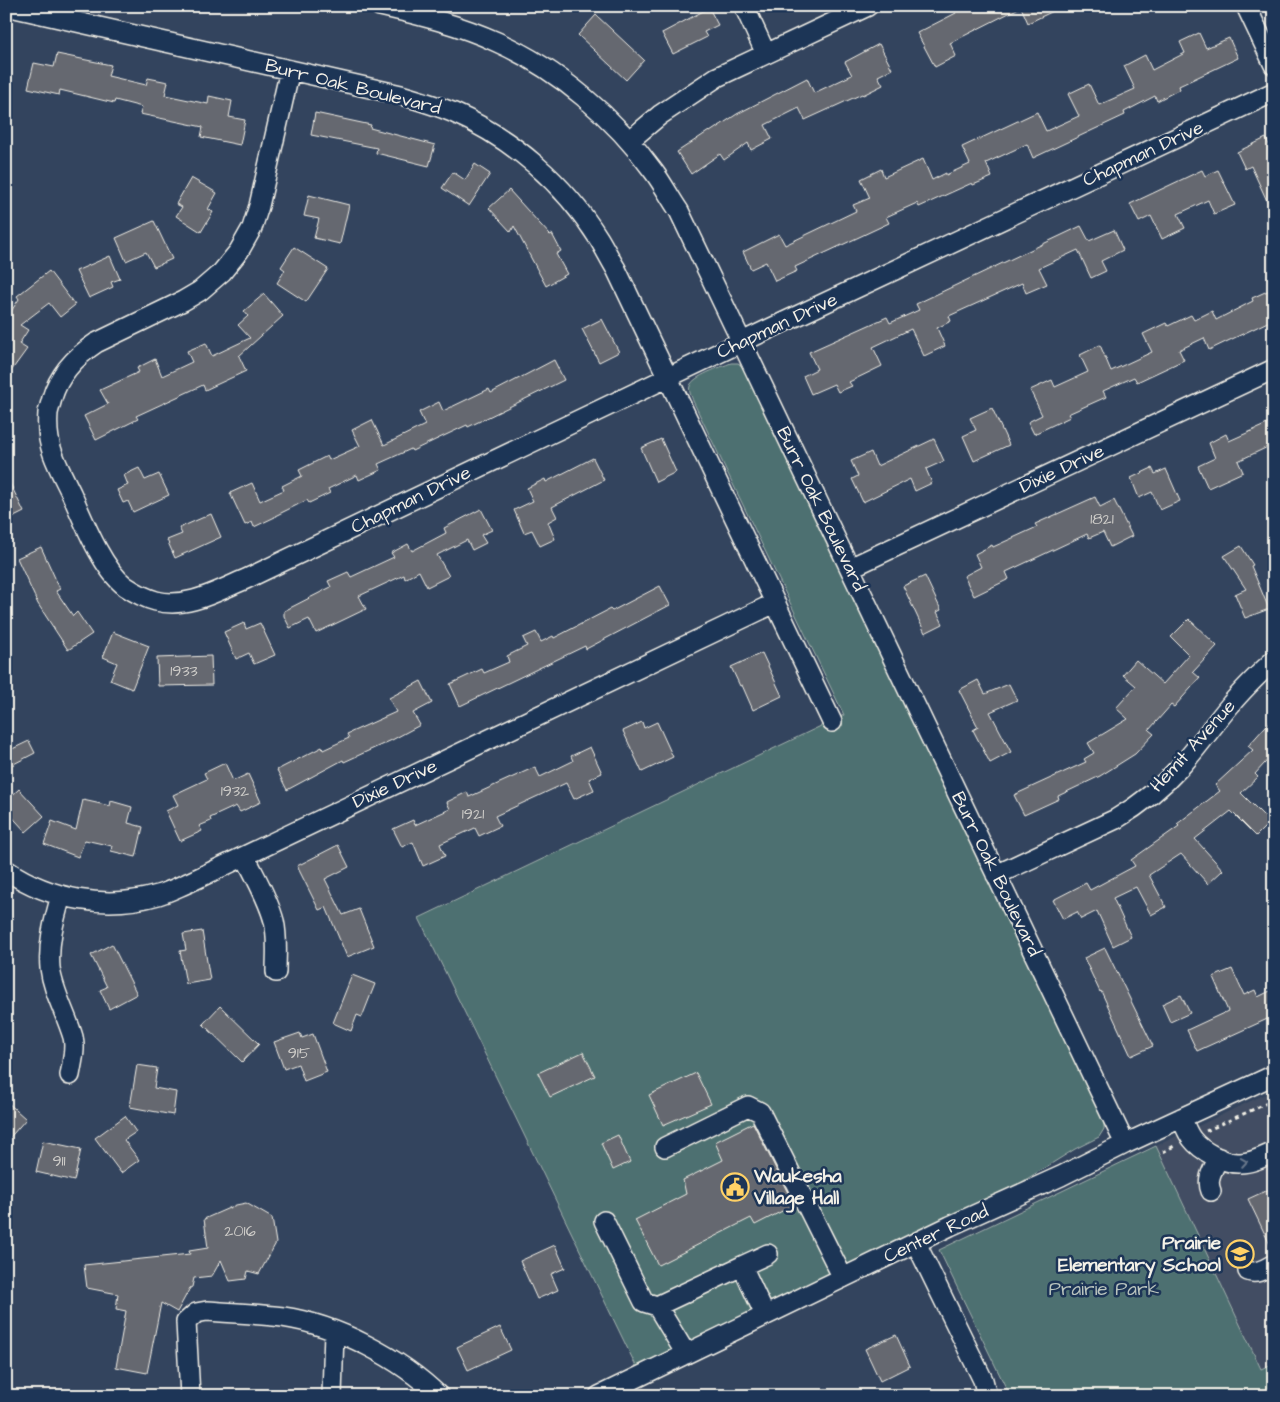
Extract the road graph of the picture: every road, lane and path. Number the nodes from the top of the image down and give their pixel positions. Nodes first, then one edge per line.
1 (6, 6) edge
2 (380, 6) edge
3 (744, 6) edge
4 (868, 6) edge
5 (1246, 6) edge
6 (766, 54) junction
7 (1274, 65) edge
8 (290, 70) junction
9 (1274, 92) edge
10 (629, 141) junction
11 (742, 343) junction
12 (1274, 369) edge
13 (667, 377) junction
14 (850, 568) junction
15 (776, 603) junction
16 (1274, 660) edge
17 (832, 722) dead end
18 (245, 856) junction
19 (6, 870) edge
20 (996, 875) junction
21 (61, 896) junction
22 (276, 972) dead end
23 (70, 1075) dead end
24 (1274, 1075) edge
25 (1274, 1100) edge
26 (1181, 1118) junction
27 (1191, 1138) junction
28 (1125, 1144) junction
29 (664, 1147) dead end
30 (1163, 1152) dead end
31 (1274, 1152) edge
32 (1219, 1158) junction
33 (1211, 1191) dead end
34 (604, 1221) dead end
35 (916, 1243) junction
36 (768, 1254) dead end
37 (1274, 1264) edge
38 (742, 1266) junction
39 (1248, 1271) dead end
40 (843, 1278) junction
41 (657, 1306) junction
42 (765, 1316) junction
43 (334, 1331) junction
44 (686, 1354) junction
45 (190, 1396) edge
46 (332, 1396) edge
47 (439, 1396) edge
48 (599, 1396) edge
49 (987, 1396) edge

1 - 8 street, Burr Oak Boulevard
2 - 10 street, Burr Oak Boulevard
3 - 6 street
4 - 6 street
5 - 7 street
6 - 10 street
8 - 13 street, Burr Oak Boulevard
8 - 13 street, Chapman Drive
9 - 11 street, Chapman Drive
10 - 11 street, Burr Oak Boulevard
11 - 13 street, Chapman Drive
11 - 14 street, Burr Oak Boulevard
12 - 14 street, Dixie Drive
13 - 15 street, Burr Oak Boulevard
14 - 20 street, Burr Oak Boulevard
15 - 17 street, Burr Oak Boulevard
15 - 18 street, Dixie Drive
16 - 20 street, Hemit Avenue
18 - 21 street, Dixie Drive
18 - 22 street
19 - 21 street, Dixie Drive
20 - 28 street, Burr Oak Boulevard
21 - 23 street
24 - 26 street, Center Road
25 - 27 path
26 - 27 street
26 - 28 street, Center Road
27 - 30 path
27 - 32 street
28 - 35 street, Center Road
29 - 40 street
32 -> 31 street
32 - 33 street
34 - 41 street
35 - 40 street, Center Road
35 - 49 street
36 - 38 street
37 - 39 street
38 - 41 street
38 - 42 street
40 - 42 street, Center Road
41 - 44 street
42 - 44 street, Center Road
43 - 45 street
43 - 46 street
43 - 47 street
44 - 48 street, Center Road

